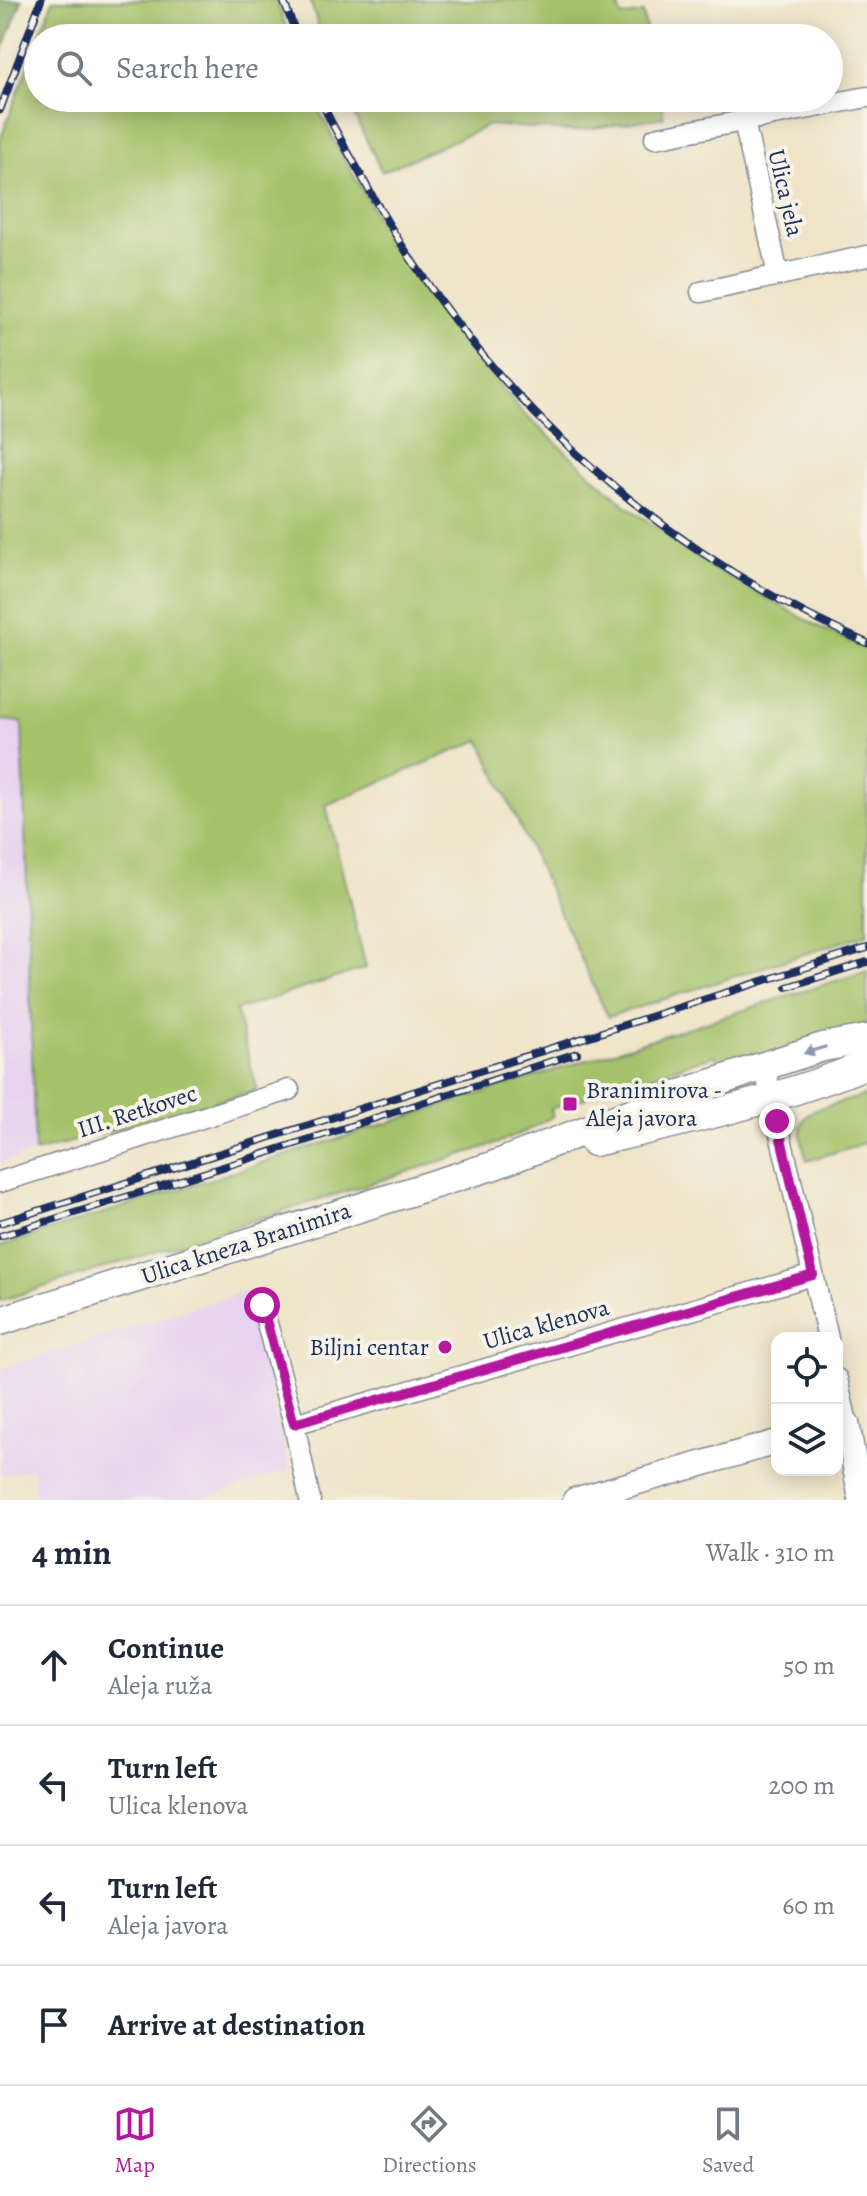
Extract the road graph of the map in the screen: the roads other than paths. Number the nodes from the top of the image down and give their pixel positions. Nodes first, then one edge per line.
1 (867, 97) edge
2 (843, 102) edge
3 (790, 112) edge
4 (744, 121) junction
5 (655, 138) dead end
6 (867, 256) edge
7 (778, 275) junction
8 (701, 292) dead end
9 (867, 1039) edge
10 (867, 1064) edge
11 (764, 1066) junction
12 (289, 1090) dead end
13 (772, 1096) junction
14 (492, 1166) junction
15 (0, 1182) edge
16 (813, 1275) junction
17 (262, 1305) dead end
18 (0, 1321) edge
19 (827, 1332) edge
20 (843, 1399) edge
21 (850, 1422) edge
22 (294, 1424) junction
23 (771, 1444) edge
24 (310, 1500) edge
25 (575, 1500) edge
26 (861, 1500) edge

1 - 2 street, Ulica jela
3 - 4 street, Ulica jela
4 - 5 street, Ulica jela
4 - 7 street, Ulica jela
6 - 7 street
7 - 8 street
9 -> 11 main road, Ulica kneza Branimira
10 - 13 main road, Ulica kneza Branimira
11 - 13 street
11 - 14 main road, Ulica kneza Branimira
12 - 15 street, III. Retkovec
13 - 14 main road, Ulica kneza Branimira
13 - 16 street
14 - 18 main road, Ulica kneza Branimira
16 - 19 street
16 - 22 street, Ulica klenova
17 - 22 street
20 - 21 street
21 - 26 street
22 - 24 street
23 - 25 street

